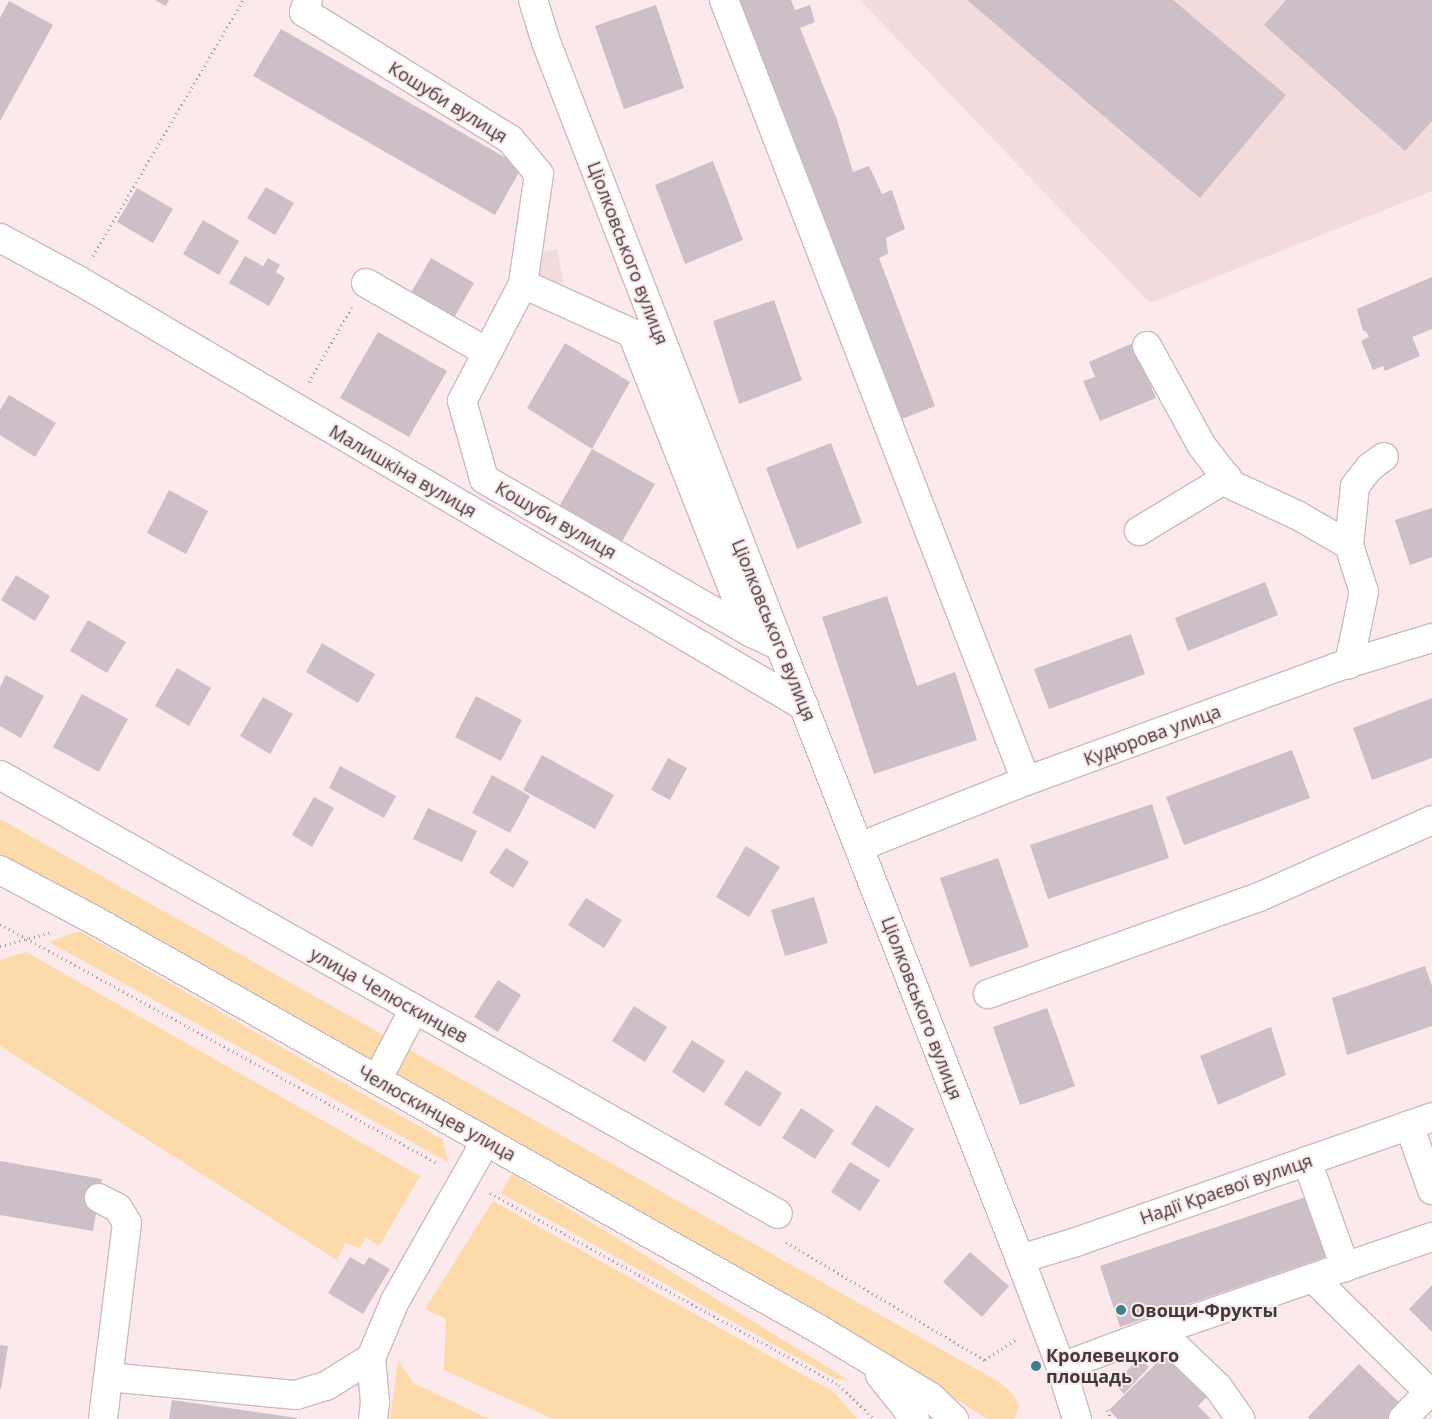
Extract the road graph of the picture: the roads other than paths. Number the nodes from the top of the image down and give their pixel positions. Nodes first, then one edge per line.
1 (308, 0) edge
2 (533, 0) edge
3 (724, 0) edge
4 (0, 238) edge
5 (366, 283) road end
6 (523, 284) junction
7 (1147, 346) dead end
8 (487, 352) junction
9 (1384, 457) dead end
10 (1227, 478) junction
11 (1140, 531) dead end
12 (1349, 545) junction
13 (750, 632) junction
14 (1432, 638) edge
15 (780, 646) junction
16 (1349, 664) junction
17 (804, 706) junction
18 (0, 775) edge
19 (1026, 781) junction
20 (1432, 820) edge
21 (867, 844) junction
22 (0, 870) edge
23 (988, 994) dead end
24 (414, 1009) junction
25 (377, 1080) junction
26 (1420, 1121) edge
27 (486, 1141) junction
28 (1307, 1161) junction
29 (1432, 1190) edge
30 (99, 1198) dead end
31 (778, 1214) road end
32 (1432, 1237) edge
33 (1020, 1259) junction
34 (1345, 1267) junction
35 (1313, 1278) junction
36 (1147, 1335) junction
37 (371, 1358) junction
38 (870, 1362) junction
39 (1061, 1367) junction
40 (108, 1377) junction
41 (1431, 1393) edge
42 (103, 1419) edge
43 (373, 1419) edge
44 (916, 1419) edge
45 (954, 1419) edge
46 (1077, 1419) edge
47 (1240, 1419) edge
48 (1404, 1419) edge

1 - 6 street, Кошуби вулиця
2 - 15 street, Ціолковського вулиця
3 - 19 street
4 - 17 street, Малишкіна вулиця
5 - 8 street
6 - 8 street, Кошуби вулиця
6 - 13 street
7 - 10 street
8 - 13 street, Кошуби вулиця
9 - 12 street
10 - 11 street
10 - 12 street
12 - 16 street
13 - 15 street, Кошуби вулиця
14 - 16 street, Кудюрова улица
15 - 17 street, Ціолковського вулиця
16 - 19 street, Кудюрова улица
17 - 21 street, Ціолковського вулиця
18 - 24 street, улица Челюскинцев
19 - 21 street, Кудюрова улица
20 - 23 street
21 - 33 street, Ціолковського вулиця
22 - 25 street, Челюскинцев улица
24 - 25 street
24 - 31 street, улица Челюскинцев
25 - 27 street, Челюскинцев улица
26 - 28 street, Надії Краєвої вулиця
26 - 29 street
27 - 37 street
27 - 38 street, Челюскинцев улица
28 - 33 street, Надії Краєвої вулиця
28 - 34 street
30 - 40 street
32 - 34 street
33 - 39 street, Ціолковського вулиця
34 - 35 street
35 - 36 street
35 - 41 street
36 - 39 street
36 - 47 street
37 - 40 street
37 - 43 street
38 - 44 street
38 - 45 street
39 - 46 street, Ціолковського вулиця
40 - 42 street
41 - 48 street

